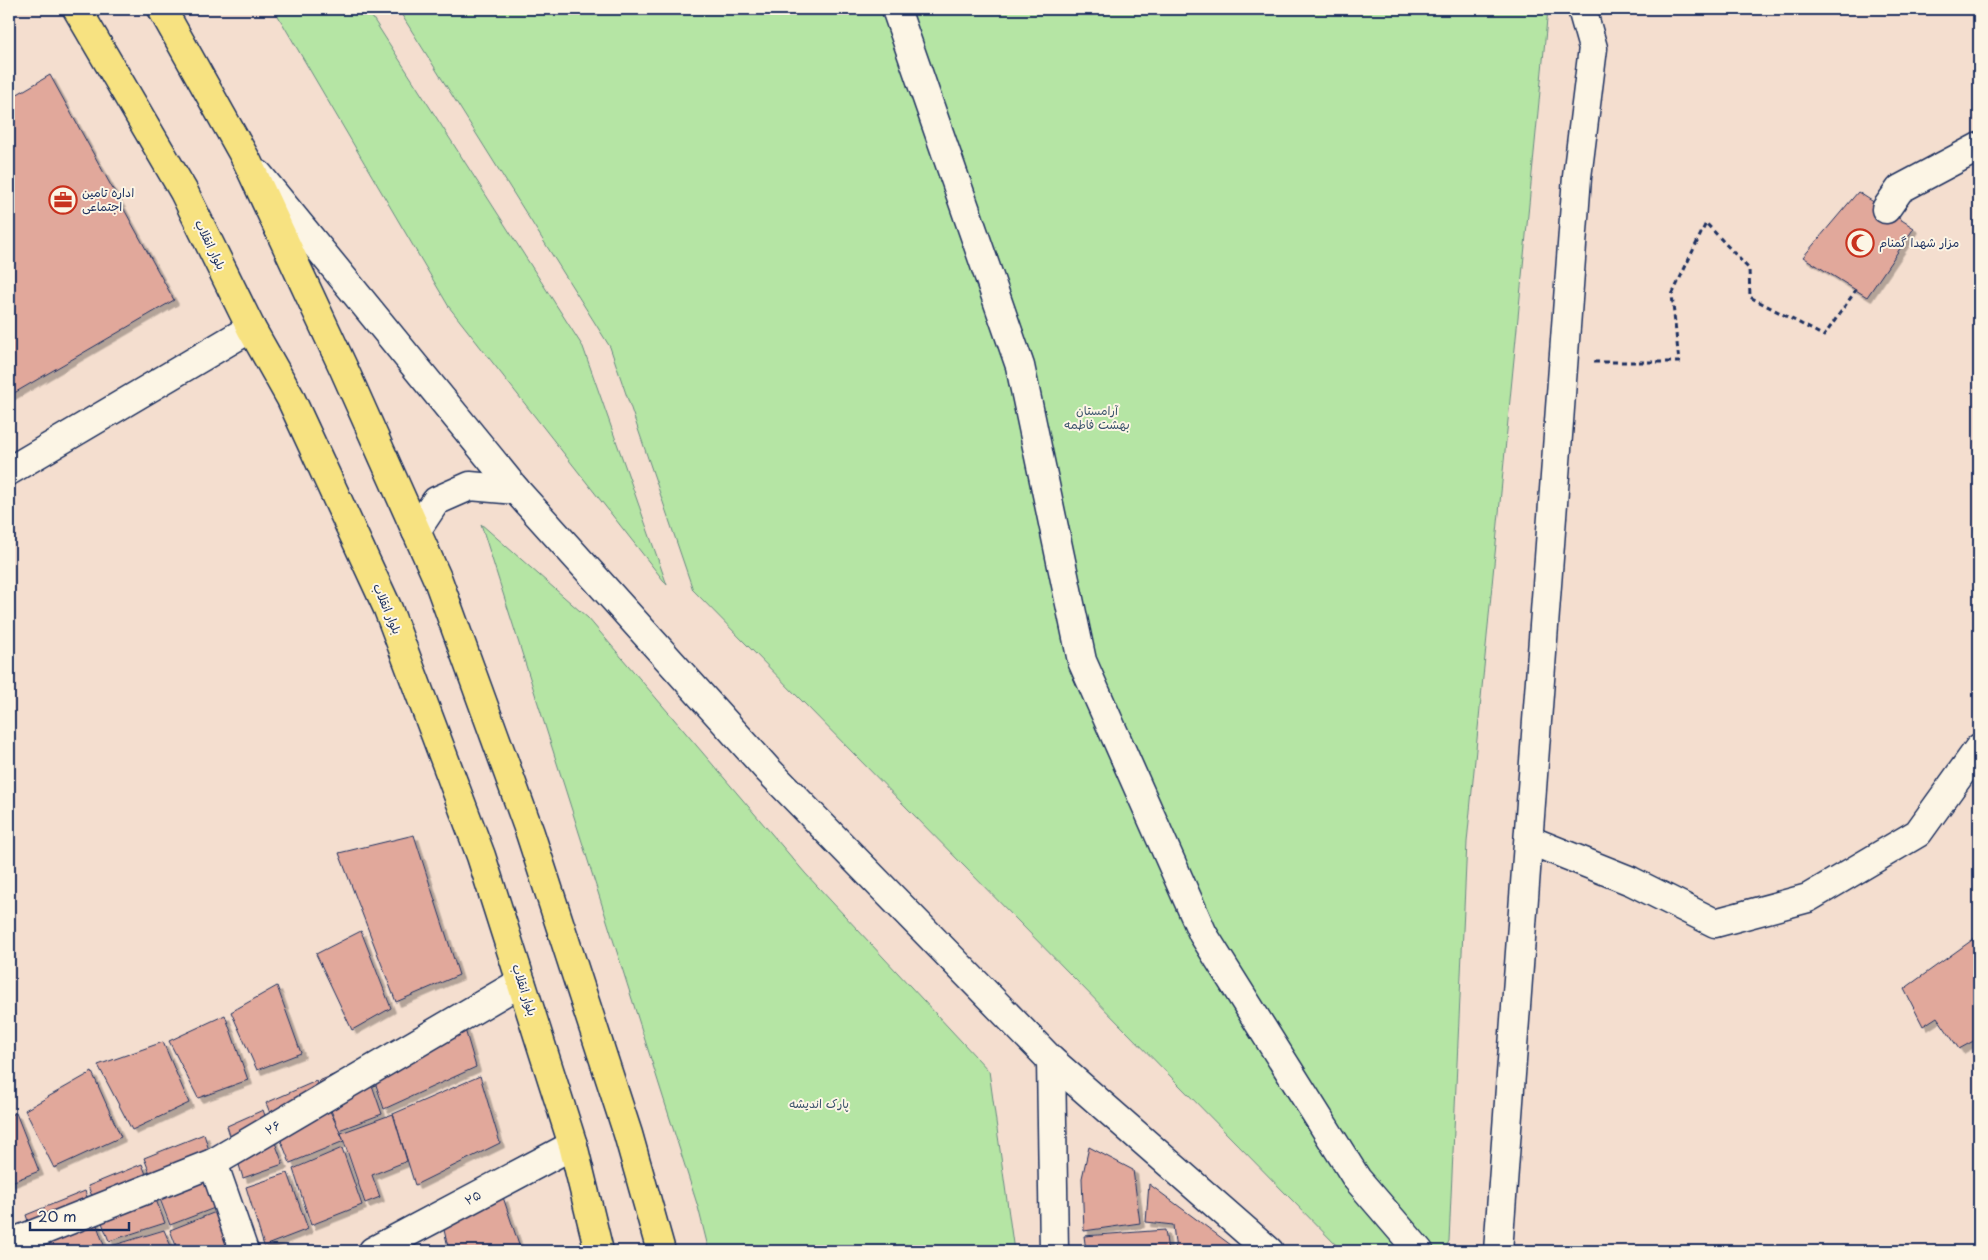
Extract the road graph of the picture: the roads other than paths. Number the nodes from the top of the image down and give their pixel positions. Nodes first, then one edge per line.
1 (76, 9) edge
2 (162, 9) edge
3 (896, 9) edge
4 (1582, 9) edge
5 (1979, 147) edge
6 (247, 161) junction
7 (1886, 209) dead end
8 (251, 328) junction
9 (9, 471) edge
10 (516, 490) junction
11 (416, 531) junction
12 (1979, 748) edge
13 (1529, 840) junction
14 (521, 982) junction
15 (1051, 1060) junction
16 (573, 1145) junction
17 (213, 1163) junction
18 (9, 1244) edge
19 (244, 1251) edge
20 (373, 1251) edge
21 (599, 1251) edge
22 (661, 1251) edge
23 (1054, 1251) edge
24 (1269, 1251) edge
25 (1419, 1251) edge
26 (1498, 1251) edge

1 - 8 main road, بلوار انقلاب
2 - 6 main road
3 - 25 street
4 - 13 street
5 - 7 street
6 - 10 street
6 - 11 main road
8 - 9 street
8 - 14 main road, بلوار انقلاب
10 - 11 street
10 - 15 street
11 - 22 main road
12 - 13 street
13 - 26 street
14 - 16 main road, بلوار انقلاب
14 - 17 street, ۲۶
15 - 23 street
15 - 24 street
16 - 20 street, ۲۵
16 - 21 main road, بلوار انقلاب
17 - 18 street, ۲۶
17 - 19 street

